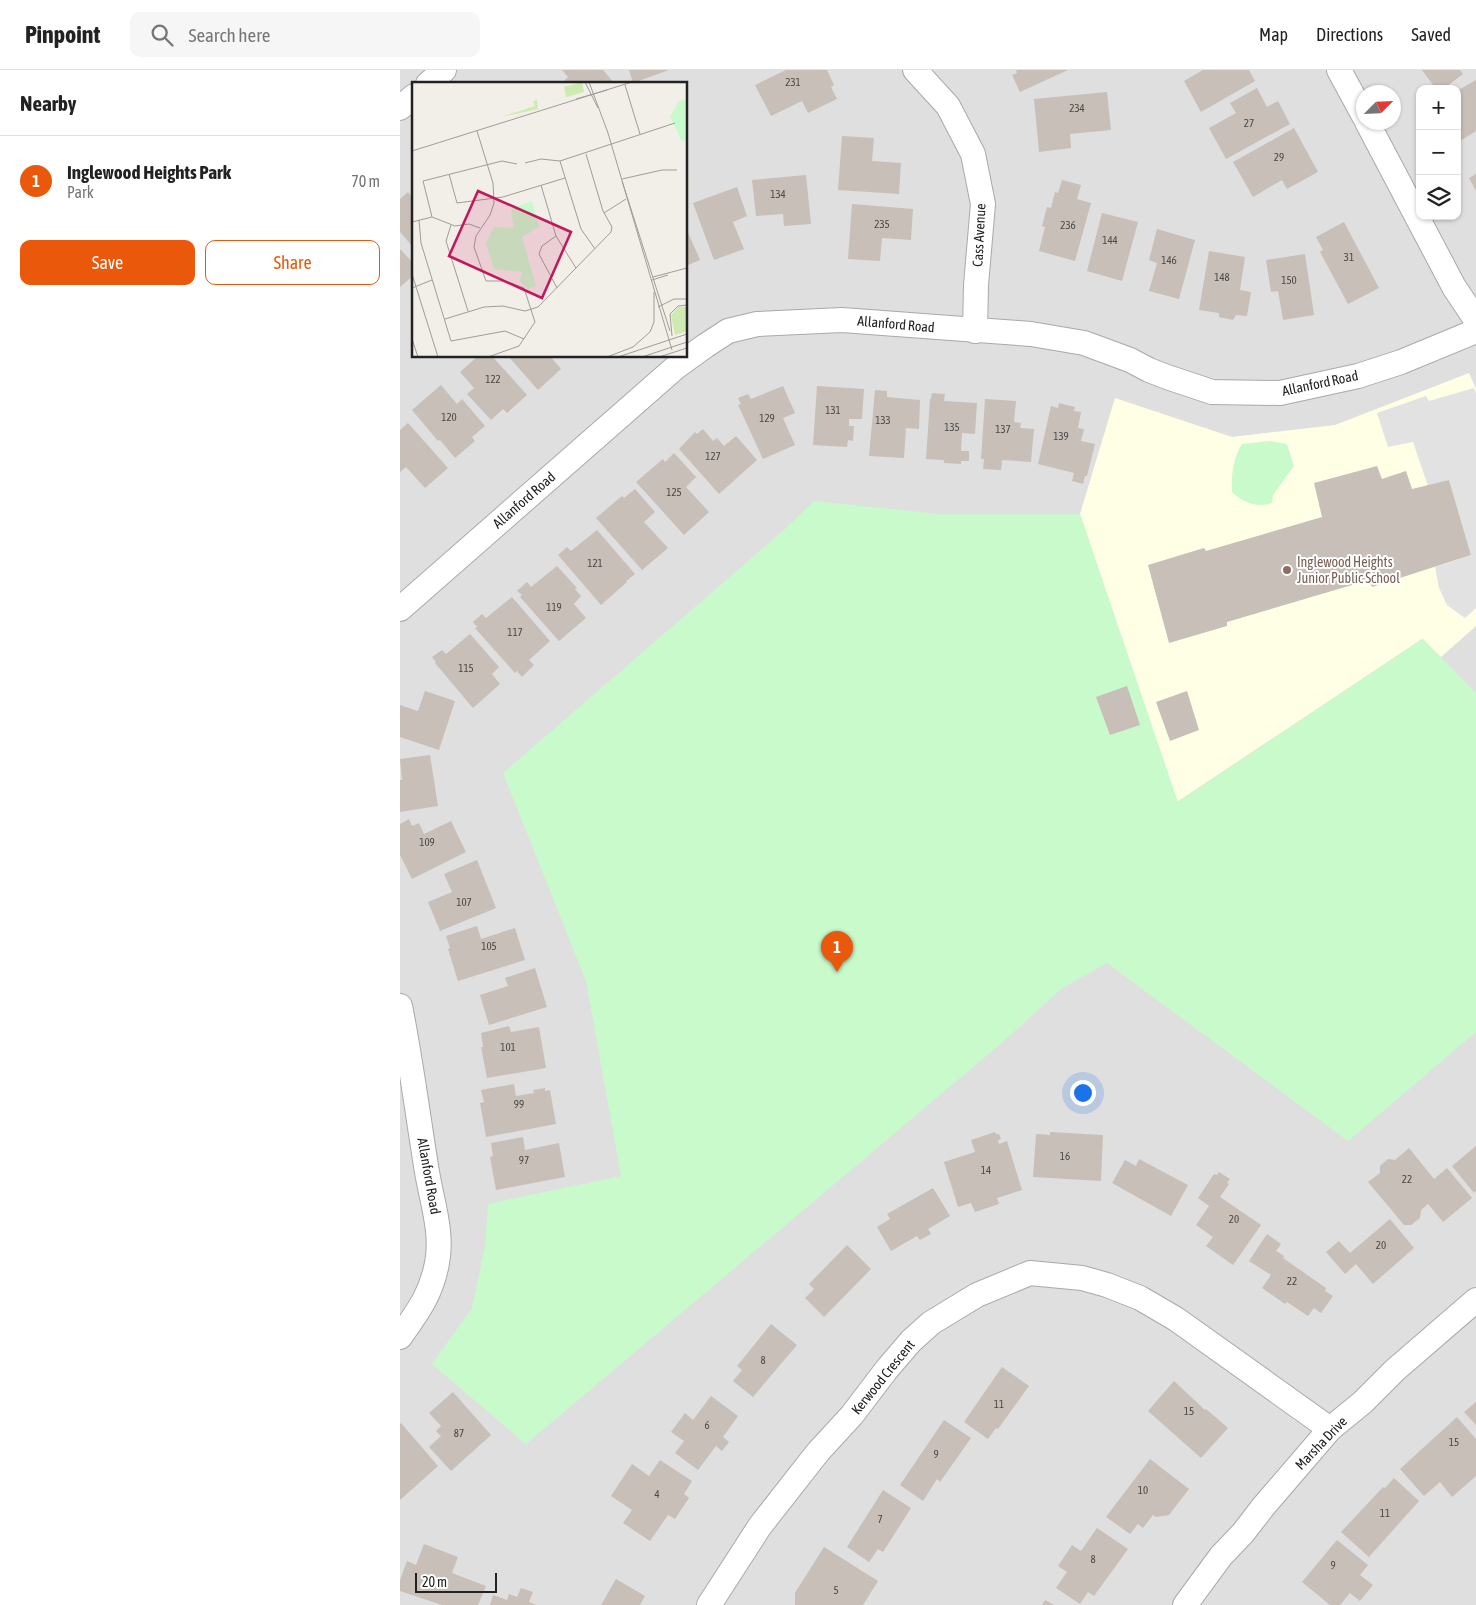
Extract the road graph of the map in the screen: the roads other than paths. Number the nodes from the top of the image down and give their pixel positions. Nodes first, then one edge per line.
1 (444, 70) edge
2 (915, 70) edge
3 (1339, 70) edge
4 (430, 82) edge
5 (412, 98) edge
6 (1356, 101) edge
7 (400, 108) edge
8 (1371, 130) edge
9 (1476, 320) edge
10 (975, 331) junction
11 (1476, 331) edge
12 (400, 610) edge
13 (400, 1006) edge
14 (1476, 1300) edge
15 (400, 1337) edge
16 (1330, 1430) junction
17 (708, 1605) edge
18 (1185, 1605) edge

1 - 4 street
2 - 10 street, Cass Avenue
3 - 6 street
5 - 7 street
8 - 9 street
10 - 11 street, Allanford Road
10 - 12 street, Allanford Road
13 - 15 street, Allanford Road
14 - 16 street, Marsha Drive
16 - 17 street, Kerwood Crescent
16 - 18 street, Marsha Drive

